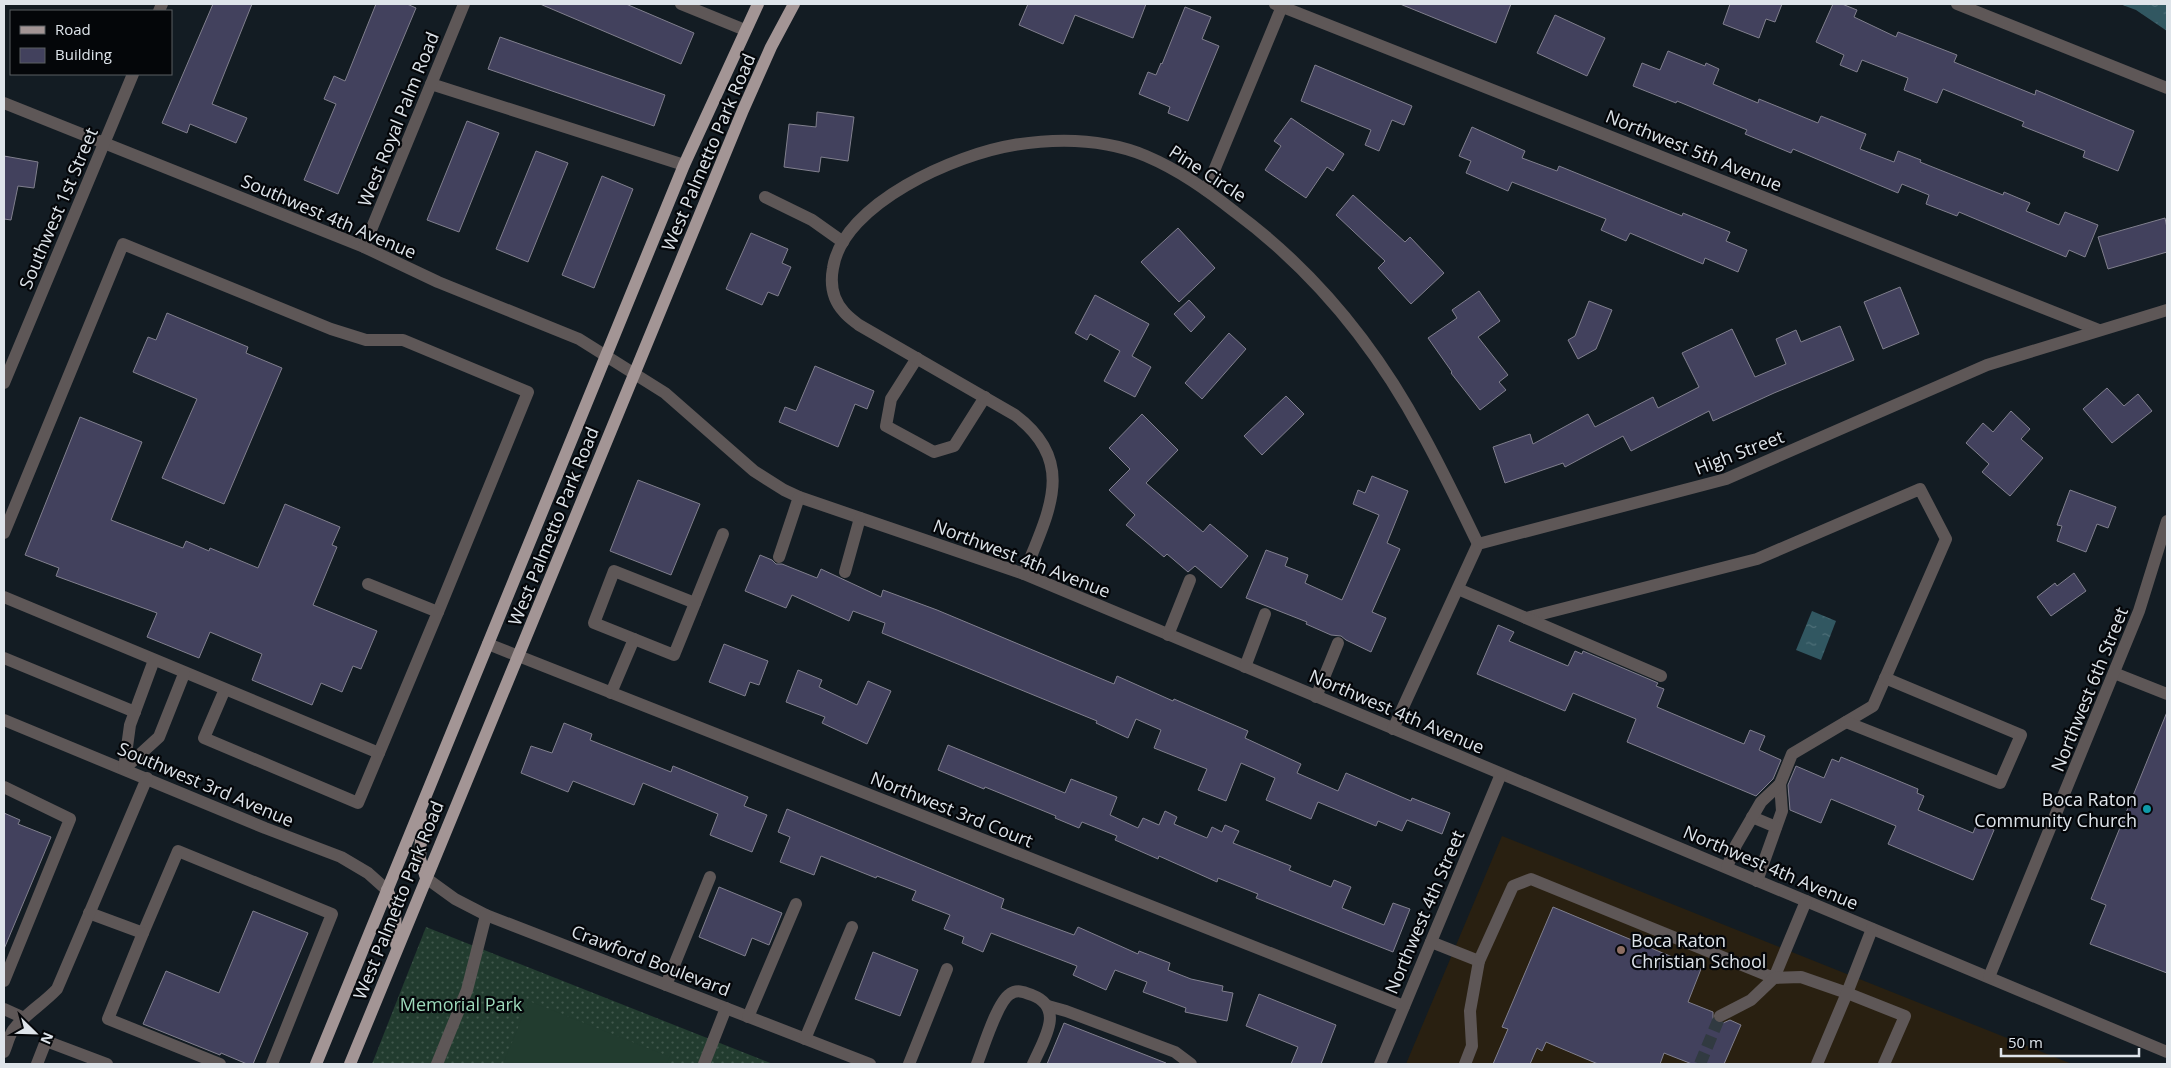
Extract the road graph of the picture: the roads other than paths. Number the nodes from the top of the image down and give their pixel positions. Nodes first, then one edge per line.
1 (464, 4) edge
2 (681, 4) edge
3 (758, 4) edge
4 (794, 4) edge
5 (1957, 4) edge
6 (1280, 5) edge
7 (745, 30) junction
8 (133, 75) edge
9 (431, 84) junction
10 (2167, 88) edge
11 (4, 103) edge
12 (104, 143) junction
13 (684, 165) junction
14 (1206, 190) junction
15 (765, 197) dead end
16 (842, 242) junction
17 (364, 247) junction
18 (2167, 310) edge
19 (2099, 330) junction
20 (608, 356) junction
21 (917, 358) junction
22 (635, 373) junction
23 (4, 383) edge
24 (984, 397) junction
25 (799, 497) junction
26 (860, 518) junction
27 (2167, 521) edge
28 (4, 533) edge
29 (723, 534) dead end
30 (1478, 544) junction
31 (779, 556) dead end
32 (845, 572) dead end
33 (1024, 574) junction
34 (1190, 580) dead end
35 (368, 584) dead end
36 (1458, 589) junction
37 (4, 596) edge
38 (695, 603) junction
39 (438, 612) junction
40 (1265, 614) dead end
41 (1526, 618) junction
42 (1168, 635) junction
43 (634, 639) junction
44 (1338, 643) dead end
45 (488, 644) junction
46 (518, 656) junction
47 (4, 658) edge
48 (154, 660) junction
49 (1245, 667) junction
50 (2114, 673) junction
51 (184, 674) junction
52 (1661, 676) dead end
53 (1885, 678) junction
54 (225, 689) junction
55 (612, 693) junction
56 (2167, 694) edge
57 (1316, 697) junction
58 (135, 712) junction
59 (4, 720) edge
60 (1846, 722) junction
61 (1393, 729) junction
62 (378, 753) junction
63 (124, 768) junction
64 (1501, 774) junction
65 (147, 778) junction
66 (1780, 784) junction
67 (4, 787) edge
68 (424, 802) junction
69 (1752, 817) junction
70 (1776, 827) junction
71 (1727, 868) junction
72 (710, 877) dead end
73 (426, 878) junction
74 (1758, 881) junction
75 (388, 890) junction
76 (1806, 901) junction
77 (796, 904) dead end
78 (89, 913) junction
79 (486, 915) junction
80 (852, 926) dead end
81 (1872, 929) junction
82 (143, 933) junction
83 (1431, 942) junction
84 (396, 952) junction
85 (1480, 961) junction
86 (947, 970) dead end
87 (1774, 978) junction
88 (1989, 978) junction
89 (4, 982) edge
90 (666, 985) junction
91 (1847, 993) junction
92 (1048, 1006) junction
93 (1404, 1006) junction
94 (726, 1008) junction
95 (4, 1009) edge
96 (1720, 1016) tunnel mouth
97 (748, 1017) junction
98 (24, 1018) junction
99 (805, 1039) junction
100 (4, 1052) edge
101 (2167, 1052) edge
102 (837, 1058) edge
103 (37, 1064) edge
104 (107, 1064) edge
105 (220, 1064) edge
106 (272, 1064) edge
107 (316, 1064) edge
108 (350, 1064) edge
109 (437, 1064) edge
110 (706, 1064) edge
111 (870, 1064) edge
112 (909, 1064) edge
113 (977, 1064) edge
114 (1033, 1064) edge
115 (1191, 1064) edge
116 (1380, 1064) edge
117 (1465, 1064) edge
118 (1818, 1064) edge
119 (1884, 1064) edge

1 - 9 street, West Royal Palm Road
2 - 7 street
3 - 7 main road, West Palmetto Park Road
4 - 22 main road, West Palmetto Park Road
5 - 10 street
6 - 14 street
6 - 19 street, Northwest 5th Avenue
7 - 13 main road, West Palmetto Park Road
8 - 12 street, Southwest 1st Street
9 - 13 street
9 - 17 street, West Royal Palm Road
11 - 12 street, Southwest 4th Avenue
12 - 17 street, Southwest 4th Avenue
12 - 23 street, Southwest 1st Street
13 - 20 main road, West Palmetto Park Road
14 - 16 street, Pine Circle
14 - 30 street, Pine Circle
15 - 16 street
16 - 21 street, Pine Circle
17 - 20 street, Southwest 4th Avenue
18 - 19 street, High Street
19 - 30 street, High Street
20 - 22 street, Southwest 4th Avenue
20 - 45 main road, West Palmetto Park Road
21 - 24 street, Pine Circle
21 - 24 street
22 - 25 street, Northwest 4th Avenue
22 - 46 main road, West Palmetto Park Road
24 - 33 street, Pine Circle
25 - 26 street, Northwest 4th Avenue
25 - 31 street
26 - 32 street
26 - 33 street, Northwest 4th Avenue
27 - 50 street, Northwest 6th Street
28 - 39 street
29 - 38 street
30 - 36 street
33 - 42 street, Northwest 4th Avenue
34 - 42 street
35 - 39 street
36 - 41 street
36 - 61 street
37 - 48 street
38 - 43 street
38 - 43 street
39 - 62 street
40 - 49 street
41 - 52 street
41 - 53 street
42 - 49 street, Northwest 4th Avenue
43 - 55 street
44 - 57 street
45 - 46 street, Northwest 3rd Court
45 - 68 main road, West Palmetto Park Road
46 - 55 street, Northwest 3rd Court
46 - 73 main road, West Palmetto Park Road
47 - 58 street
48 - 51 street
48 - 58 street
49 - 57 street, Northwest 4th Avenue
50 - 56 street
50 - 88 street, Northwest 6th Street
51 - 54 street
51 - 63 street
53 - 60 street
53 - 60 street
54 - 62 street
54 - 62 street
55 - 93 street, Northwest 3rd Court
57 - 61 street, Northwest 4th Avenue
58 - 63 street
59 - 63 street, Southwest 3rd Avenue
60 - 66 street
61 - 64 street, Northwest 4th Avenue
63 - 65 street, Southwest 3rd Avenue
64 - 71 street, Northwest 4th Avenue
64 - 83 street, Northwest 4th Street
65 - 75 street, Southwest 3rd Avenue
65 - 78 street
66 - 69 street
66 - 70 street
67 - 89 street
68 - 73 main road
68 - 75 main road, West Palmetto Park Road
69 - 70 street
69 - 71 street
70 - 74 street
71 - 74 street, Northwest 4th Avenue
72 - 90 street
73 - 79 street, Crawford Boulevard
73 - 84 main road, West Palmetto Park Road
74 - 76 street, Northwest 4th Avenue
75 - 84 main road
75 - 107 main road, West Palmetto Park Road
76 - 81 street, Northwest 4th Avenue
76 - 87 street
77 - 97 street
78 - 82 street
78 - 98 street
79 - 90 street, Crawford Boulevard
79 - 109 street
80 - 99 street
81 - 88 street, Northwest 4th Avenue
81 - 91 street
82 - 105 street
82 - 106 street
83 - 85 street
83 - 93 street, Northwest 4th Street
84 - 108 main road, West Palmetto Park Road
85 - 87 street
85 - 117 street
86 - 112 street
87 - 91 street
87 - 96 street
88 - 101 street, Northwest 4th Avenue
90 - 94 street, Crawford Boulevard
91 - 118 street
91 - 119 street
92 - 113 street
92 - 114 street
92 - 115 street
93 - 116 street, Northwest 4th Street
94 - 97 street, Crawford Boulevard
94 - 110 street
95 - 98 street
97 - 99 street, Crawford Boulevard
98 - 100 street
99 - 102 street, Crawford Boulevard
102 - 111 street, Crawford Boulevard
103 - 104 street

